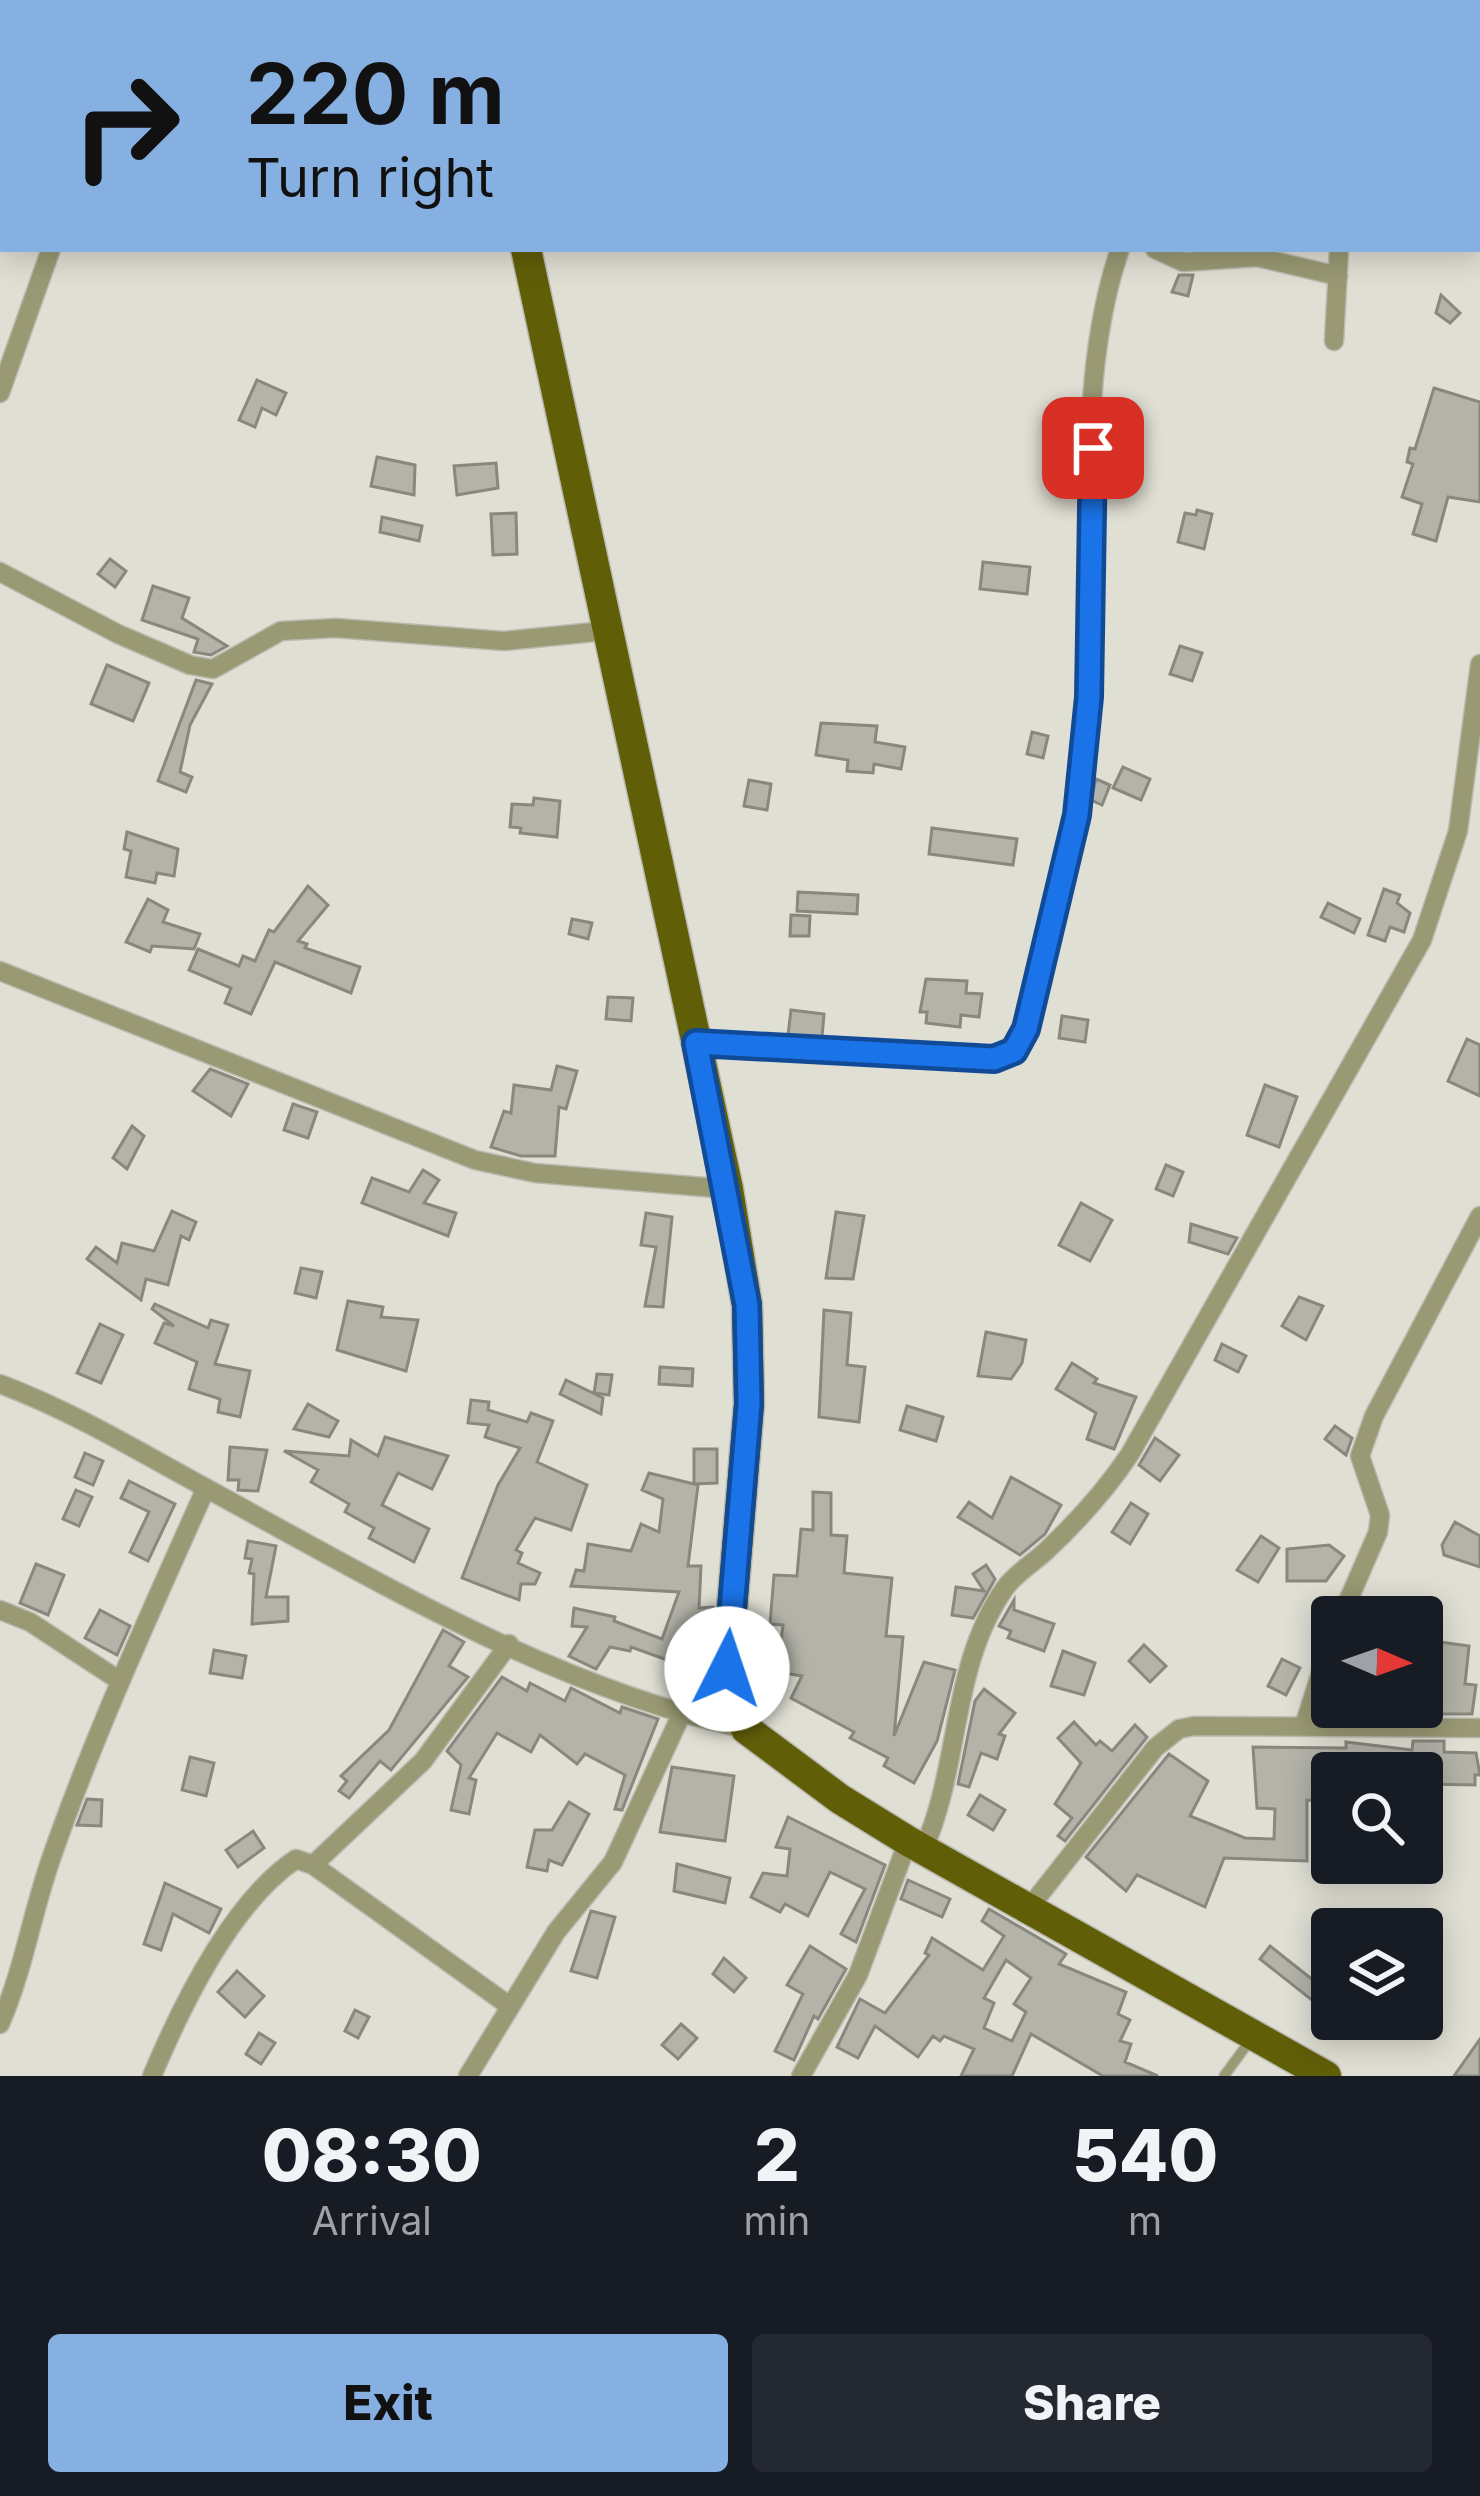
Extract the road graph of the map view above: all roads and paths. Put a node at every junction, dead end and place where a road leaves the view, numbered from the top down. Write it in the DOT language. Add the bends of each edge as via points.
graph roads {
  1 [pos="50,252"];
  2 [pos="527,252"];
  3 [pos="1119,252"];
  4 [pos="1161,252"];
  5 [pos="1339,252"];
  6 [pos="1338,276"];
  7 [pos="1334,340"];
  8 [pos="0,393"];
  9 [pos="0,572"];
  10 [pos="604,632"];
  11 [pos="1480,664"];
  12 [pos="0,971"];
  13 [pos="696,1043"];
  14 [pos="728,1189"];
  15 [pos="1480,1216"];
  16 [pos="0,1384"];
  17 [pos="206,1488"];
  18 [pos="1350,1596"];
  19 [pos="0,1610"];
  20 [pos="509,1644"];
  21 [pos="120,1681"];
  22 [pos="1311,1704"];
  23 [pos="681,1715"];
  24 [pos="1304,1726"];
  25 [pos="1480,1728"];
  26 [pos="746,1729"];
  27 [pos="916,1845"];
  28 [pos="313,1864"];
  29 [pos="1029,1908"];
  30 [pos="508,2005"];
  31 [pos="0,2024"];
  32 [pos="1252,2037"];
  33 [pos="152,2076"];
  34 [pos="468,2076"];
  35 [pos="801,2076"];
  36 [pos="1224,2076"];
  37 [pos="1326,2076"];
  1 -- 8 [label="street"];
  2 -- 10 [label="main road" via="590,531"];
  3 -- 13 [label="street" via="1096,371 1089,697 1077,815 1026,1029 1014,1051 994,1059"];
  4 -- 6 [label="street" via="1183,262 1244,256"];
  5 -- 6 [label="street"];
  6 -- 7 [label="street"];
  9 -- 10 [label="street" via="118,634 213,669 281,631 504,640"];
  10 -- 13 [label="main road"];
  11 -- 27 [label="street" via="1458,831 1422,940 1130,1454 1080,1518 1006,1586 967,1674 945,1803"];
  12 -- 14 [label="street" via="475,1160 535,1173"];
  13 -- 14 [label="main road"];
  14 -- 26 [label="main road" via="747,1305 749,1404 727,1669"];
  15 -- 18 [label="street" via="1360,1456 1380,1516"];
  16 -- 17 [label="street"];
  17 -- 20 [label="street"];
  17 -- 21 [label="street"];
  19 -- 21 [label="street"];
  20 -- 23 [label="street"];
  20 -- 28 [label="street" via="423,1761"];
  21 -- 31 [label="street" via="50,1859"];
  22 -- 24 [label="street"];
  23 -- 26 [label="street"];
  23 -- 30 [label="street" via="613,1862"];
  24 -- 25 [label="street"];
  24 -- 29 [label="street" via="1194,1726 1167,1736"];
  26 -- 27 [label="main road"];
  27 -- 29 [label="main road"];
  27 -- 35 [label="street" via="858,1976"];
  28 -- 30 [label="street"];
  28 -- 33 [label="street" via="296,1859 245,1911"];
  29 -- 32 [label="main road"];
  30 -- 34 [label="street"];
  32 -- 36 [label="lane"];
  32 -- 37 [label="main road"];
}
